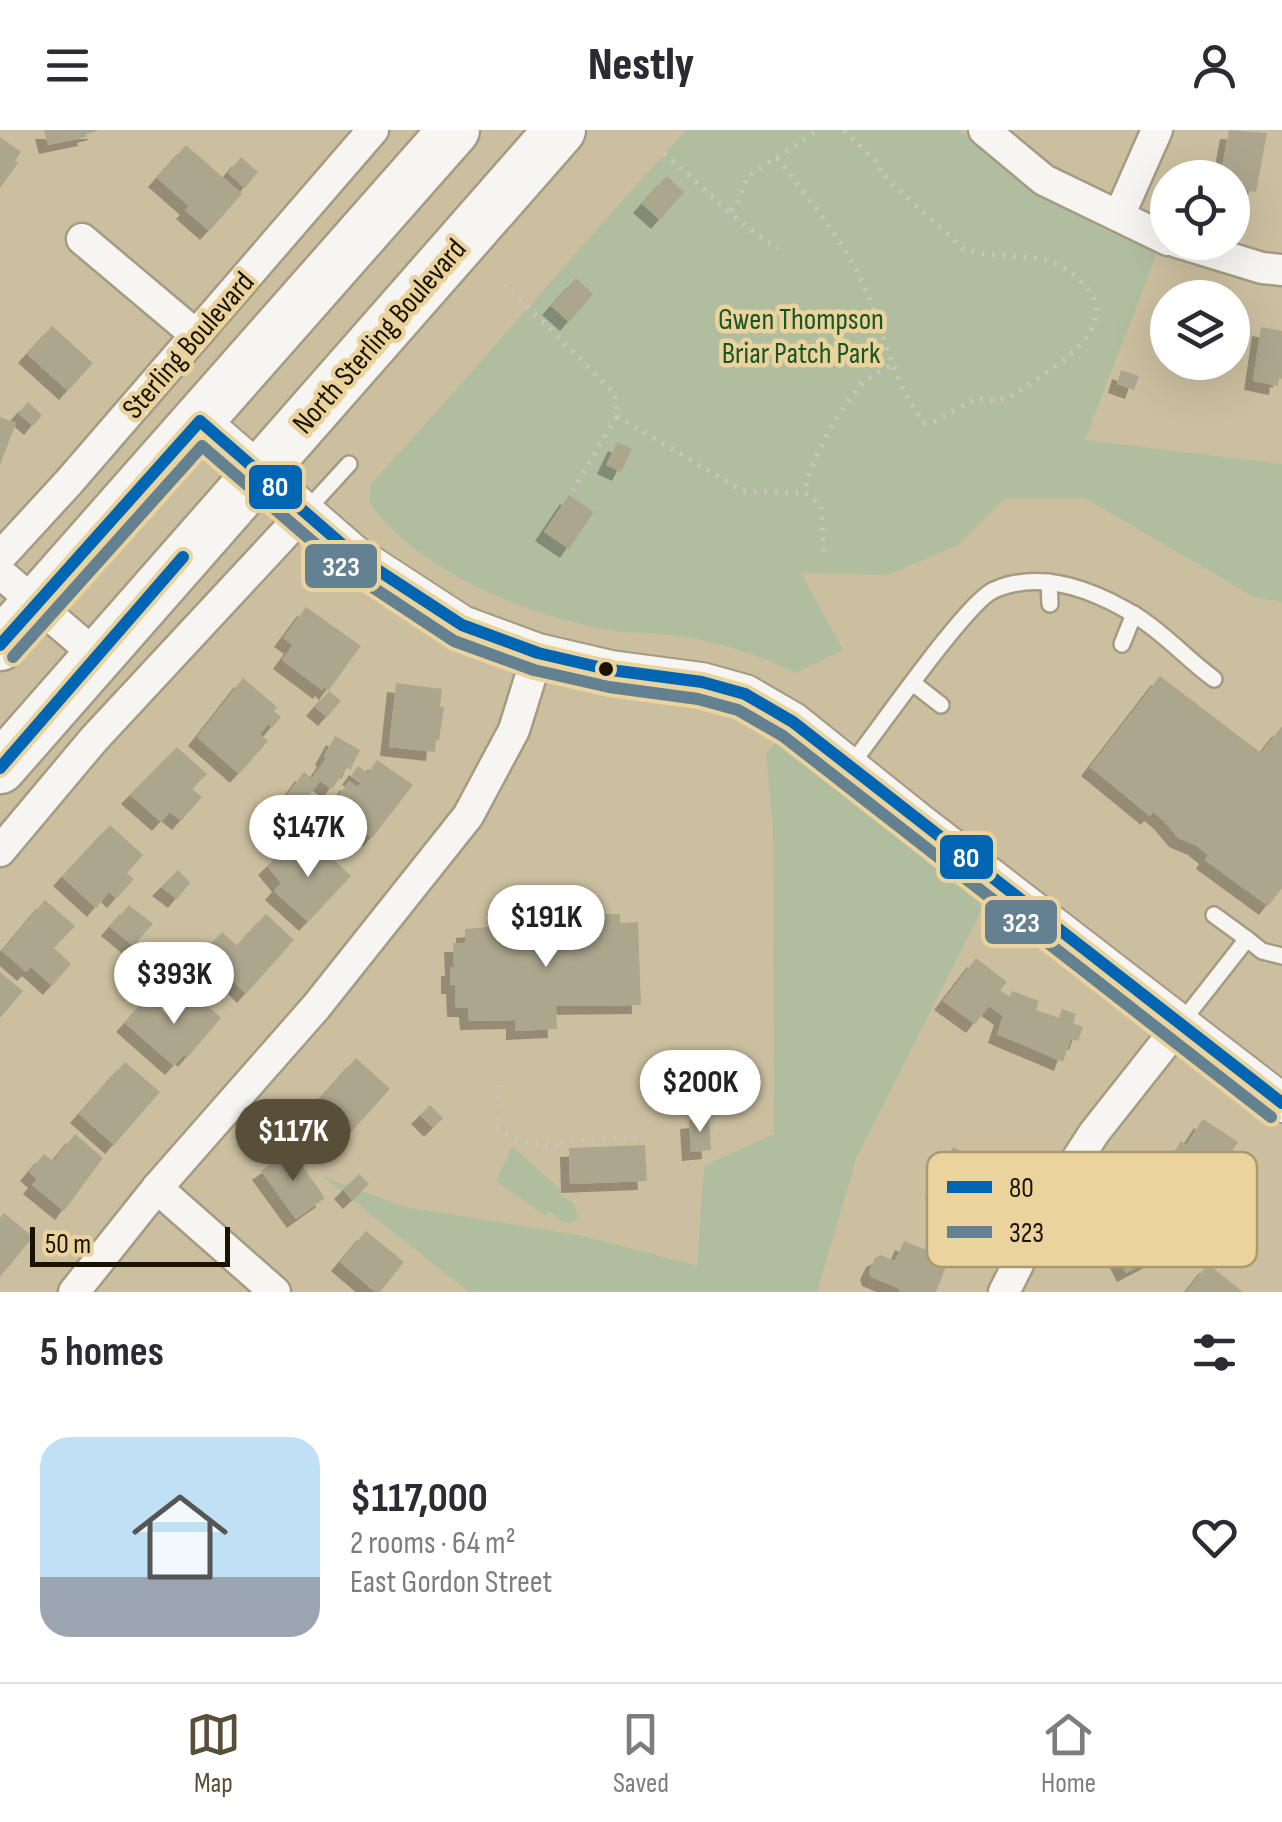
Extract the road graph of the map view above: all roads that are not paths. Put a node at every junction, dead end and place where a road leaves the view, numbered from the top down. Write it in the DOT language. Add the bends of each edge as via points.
graph roads {
  1 [pos="373,130"];
  2 [pos="454,130"];
  3 [pos="560,130"];
  4 [pos="984,130"];
  5 [pos="1157,130"];
  6 [pos="1118,216"];
  7 [pos="1150,231"];
  8 [pos="82,239"];
  9 [pos="1236,260"];
  10 [pos="1282,270"];
  11 [pos="196,334"];
  12 [pos="200,421"];
  13 [pos="349,464"];
  14 [pos="260,472"];
  15 [pos="305,512"];
  16 [pos="0,556"];
  17 [pos="1049,582"];
  18 [pos="18,589"];
  19 [pos="1050,604"];
  20 [pos="1134,614"];
  21 [pos="1122,644"];
  22 [pos="0,646"];
  23 [pos="538,654"];
  24 [pos="97,656"];
  25 [pos="1214,679"];
  26 [pos="914,684"];
  27 [pos="941,705"];
  28 [pos="850,766"];
  29 [pos="0,768"];
  30 [pos="0,851"];
  31 [pos="1214,915"];
  32 [pos="1247,939"];
  33 [pos="1282,956"];
  34 [pos="1181,1023"];
  35 [pos="1282,1103"];
  36 [pos="1081,1152"];
  37 [pos="157,1188"];
  38 [pos="1017,1267"];
  39 [pos="74,1292"];
  40 [pos="274,1292"];
  41 [pos="1004,1292"];
  1 -- 11 [label="street, Sterling Boulevard"];
  2 -- 12 [label="main road"];
  3 -- 14 [label="main road, North Sterling Boulevard"];
  4 -- 6 [label="street" via="1044,180"];
  5 -- 6 [label="street"];
  6 -- 7 [label="street"];
  8 -- 11 [label="street"];
  9 -- 10 [label="street"];
  11 -- 16 [label="street, Sterling Boulevard"];
  12 -- 14 [label="street"];
  12 -- 18 [label="main road"];
  13 -- 15 [label="lane"];
  14 -- 15 [label="street"];
  14 -- 24 [label="main road, North Sterling Boulevard"];
  15 -- 23 [label="street" via="353,554 462,625"];
  15 -- 30 [label="street" via="94,739"];
  17 -- 19 [label="lane"];
  17 -- 20 [label="lane" via="1074,586"];
  17 -- 26 [label="lane" via="991,590"];
  18 -- 22 [label="main road"];
  18 -- 24 [label="street"];
  20 -- 21 [label="lane"];
  20 -- 25 [label="lane"];
  23 -- 28 [label="street" via="746,694"];
  23 -- 37 [label="street" via="514,730 468,816 316,1007"];
  24 -- 29 [label="main road, North Sterling Boulevard"];
  26 -- 27 [label="lane"];
  26 -- 28 [label="lane"];
  28 -- 34 [label="street"];
  31 -- 32 [label="lane"];
  32 -- 33 [label="lane"];
  32 -- 34 [label="lane"];
  34 -- 35 [label="street"];
  34 -- 36 [label="street"];
  37 -- 39 [label="street"];
  37 -- 40 [label="street"];
  38 -- 41 [label="street"];
}
